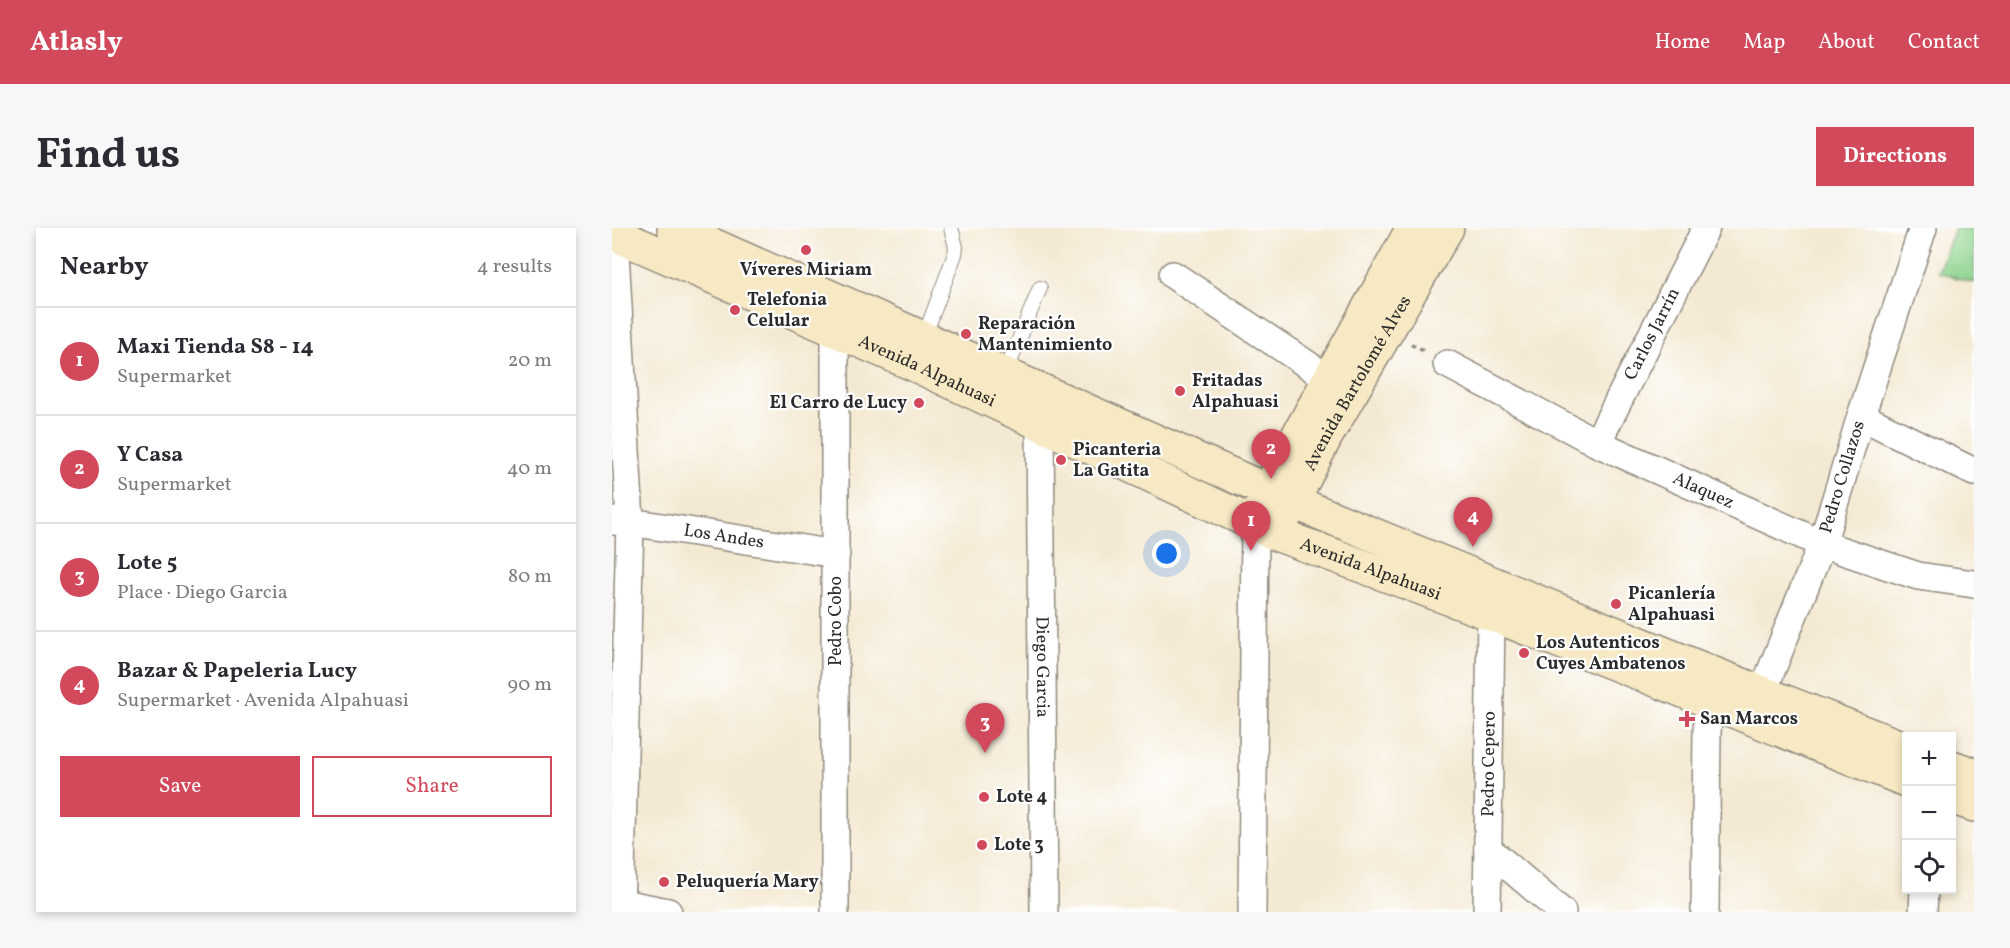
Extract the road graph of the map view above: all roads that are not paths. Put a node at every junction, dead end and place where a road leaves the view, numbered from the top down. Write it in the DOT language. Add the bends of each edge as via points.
graph roads {
  1 [pos="674,228"];
  2 [pos="951,228"];
  3 [pos="1413,228"];
  4 [pos="1447,228"];
  5 [pos="1707,228"];
  6 [pos="1923,228"];
  7 [pos="613,233"];
  8 [pos="1173,275"];
  9 [pos="1040,288"];
  10 [pos="836,330"];
  11 [pos="917,351"];
  12 [pos="1447,364"];
  13 [pos="1005,374"];
  14 [pos="1329,379"];
  15 [pos="1861,416"];
  16 [pos="1040,423"];
  17 [pos="1597,442"];
  18 [pos="1974,472"];
  19 [pos="1280,495"];
  20 [pos="621,522"];
  21 [pos="1266,530"];
  22 [pos="1822,544"];
  23 [pos="836,554"];
  24 [pos="1974,584"];
  25 [pos="1491,614"];
  26 [pos="1715,688"];
  27 [pos="1757,706"];
  28 [pos="1902,748"];
  29 [pos="1956,768"];
  30 [pos="1974,775"];
  31 [pos="1902,778"];
  32 [pos="1956,798"];
  33 [pos="1974,805"];
  34 [pos="1488,849"];
  35 [pos="1924,894"];
  36 [pos="617,905"];
  37 [pos="668,912"];
  38 [pos="835,912"];
  39 [pos="1044,912"];
  40 [pos="1251,912"];
  41 [pos="1487,912"];
  42 [pos="1562,912"];
  43 [pos="1705,912"];
  44 [pos="1923,912"];
  1 -- 11 [label="main road, Avenida Alpahuasi"];
  2 -- 11 [label="lane" via="955,254"];
  3 -- 14 [label="main road, Avenida Bartolomé Alves"];
  4 -- 19 [label="main road, Avenida Bartolomé Alves" via="1387,330"];
  5 -- 17 [label="street, Carlos Jarrín"];
  6 -- 15 [label="street, Pedro Collazos"];
  7 -- 10 [label="main road, Avenida Alpahuasi"];
  7 -- 20 [label="street"];
  8 -- 14 [label="street"];
  9 -- 13 [label="lane"];
  10 -- 11 [label="main road, Avenida Alpahuasi"];
  10 -- 23 [label="street, Pedro Cobo"];
  11 -- 13 [label="main road, Avenida Alpahuasi"];
  11 -- 16 [label="main road, Avenida Alpahuasi"];
  12 -- 17 [label="street, Alaquez"];
  13 -- 19 [label="main road, Avenida Alpahuasi"];
  14 -- 19 [label="main road, Avenida Bartolomé Alves"];
  15 -- 18 [label="street"];
  15 -- 22 [label="street, Pedro Collazos"];
  16 -- 21 [label="main road, Avenida Alpahuasi"];
  16 -- 39 [label="street, Diego Garcia"];
  17 -- 22 [label="street, Alaquez"];
  19 -- 21 [label="main road, Avenida Bartolomé Alves"];
  19 -- 26 [label="main road, Avenida Alpahuasi"];
  20 -- 23 [label="street, Los Andes"];
  20 -- 36 [label="street"];
  21 -- 25 [label="main road, Avenida Alpahuasi"];
  21 -- 40 [label="street, Avenida Bartolomé Alves" via="1254,573"];
  22 -- 24 [label="street, Alaquez" via="1918,576"];
  22 -- 27 [label="street, Pedro Collazos"];
  23 -- 38 [label="street, Pedro Cobo"];
  25 -- 26 [label="main road, Avenida Alpahuasi"];
  25 -- 34 [label="street, Pedro Cepero"];
  26 -- 27 [label="main road, Avenida Alpahuasi"];
  26 -- 43 [label="street" via="1707,731"];
  27 -- 28 [label="main road, Avenida Alpahuasi"];
  27 -- 31 [label="main road, Avenida Alpahuasi"];
  29 -- 30 [label="main road"];
  32 -- 33 [label="main road"];
  34 -- 41 [label="street, Pedro Cepero"];
  34 -- 42 [label="street"];
  35 -- 44 [label="street"];
  36 -- 37 [label="street"];
}
